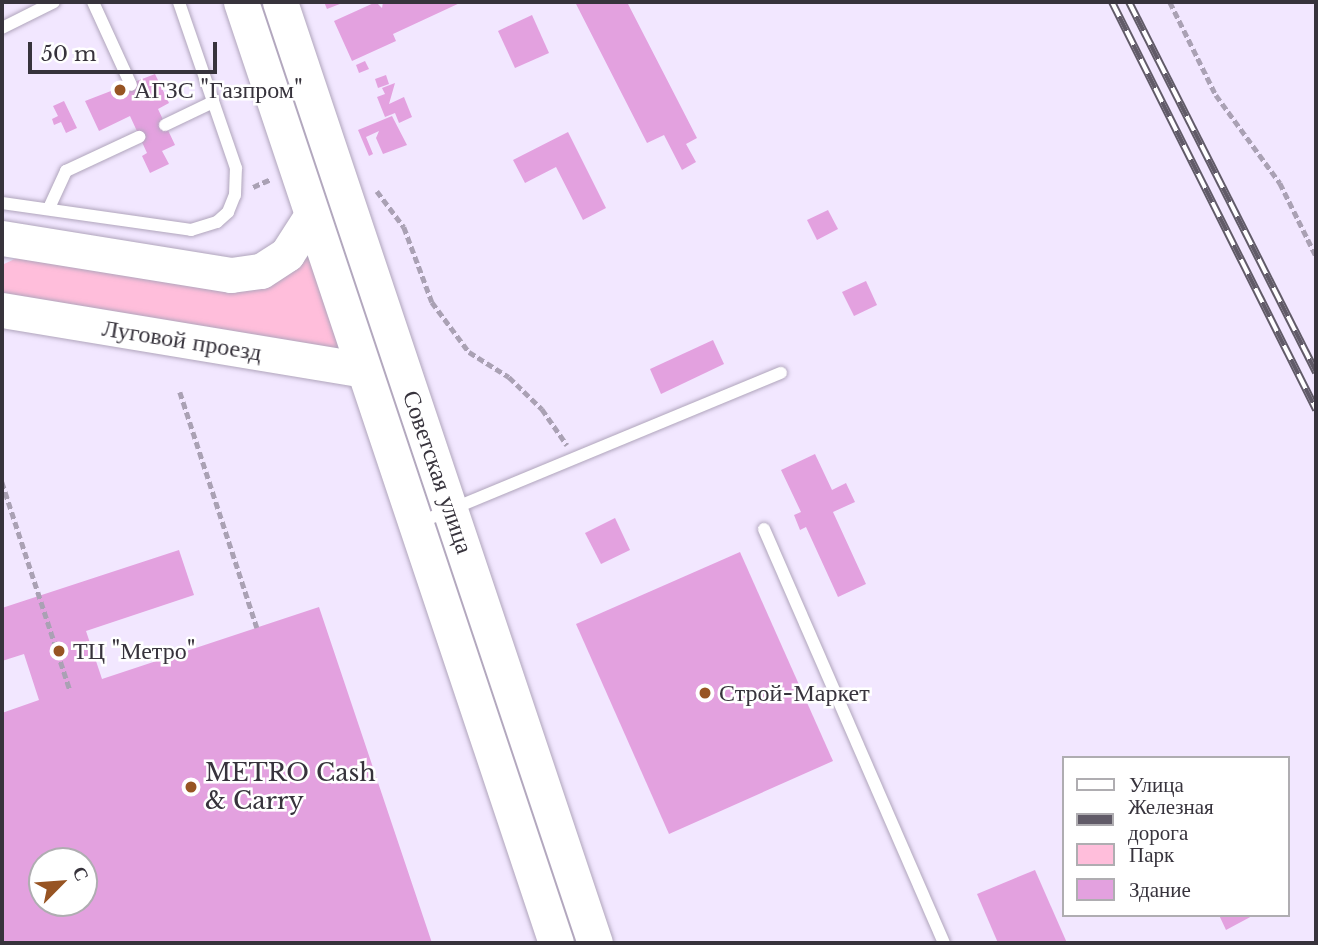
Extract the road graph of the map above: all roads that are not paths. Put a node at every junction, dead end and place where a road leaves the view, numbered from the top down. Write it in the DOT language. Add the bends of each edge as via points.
graph roads {
  1 [pos="54,2"];
  2 [pos="93,2"];
  3 [pos="179,2"];
  4 [pos="241,2"];
  5 [pos="280,2"];
  6 [pos="33,6"];
  7 [pos="2,28"];
  8 [pos="131,85"];
  9 [pos="214,102"];
  10 [pos="165,125"];
  11 [pos="139,137"];
  12 [pos="2,203"];
  13 [pos="49,208"];
  14 [pos="312,215"];
  15 [pos="2,238"];
  16 [pos="2,310"];
  17 [pos="363,370"];
  18 [pos="781,373"];
  19 [pos="450,511"];
  20 [pos="416,524"];
  21 [pos="764,529"];
  22 [pos="556,943"];
  23 [pos="595,943"];
  24 [pos="944,943"];
  1 -- 6 [label="lane"];
  2 -- 8 [label="lane"];
  3 -- 9 [label="lane"];
  4 -- 14 [label="main road, Советская улица"];
  5 -- 19 [label="main road, Советская улица"];
  6 -- 7 [label="lane"];
  9 -- 10 [label="lane"];
  9 -- 13 [label="lane" via="236,168 235,195 217,222 191,230"];
  11 -- 13 [label="lane" via="66,171"];
  12 -- 13 [label="lane"];
  14 -- 15 [label="main road" via="287,254 261,271 232,275"];
  14 -- 17 [label="main road, Советская улица"];
  16 -- 17 [label="main road, Луговой проезд"];
  17 -- 20 [label="main road, Советская улица"];
  18 -- 19 [label="lane"];
  19 -- 20 [label="lane"];
  19 -- 23 [label="main road, Советская улица"];
  20 -- 22 [label="main road, Советская улица"];
  21 -- 24 [label="lane"];
}
